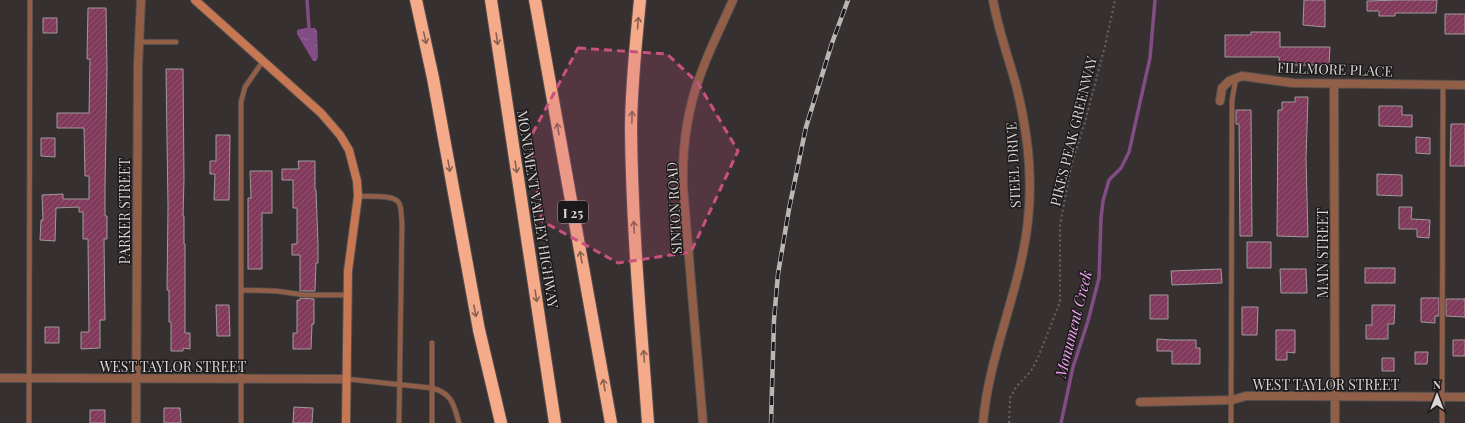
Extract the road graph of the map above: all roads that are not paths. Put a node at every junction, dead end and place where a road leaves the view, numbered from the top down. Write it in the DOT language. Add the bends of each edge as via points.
graph roads {
  1 [pos="30,0"];
  2 [pos="141,0"];
  3 [pos="195,0"];
  4 [pos="416,0"];
  5 [pos="491,0"];
  6 [pos="535,0"];
  7 [pos="640,0"];
  8 [pos="734,0"];
  9 [pos="993,0"];
  10 [pos="139,42"];
  11 [pos="176,42"];
  12 [pos="263,61"];
  13 [pos="1236,78"];
  14 [pos="1334,84"];
  15 [pos="1443,84"];
  16 [pos="1465,85"];
  17 [pos="1220,101"];
  18 [pos="358,196"];
  19 [pos="241,290"];
  20 [pos="347,295"];
  21 [pos="432,343"];
  22 [pos="0,378"];
  23 [pos="28,378"];
  24 [pos="136,379"];
  25 [pos="347,379"];
  26 [pos="241,380"];
  27 [pos="400,384"];
  28 [pos="432,388"];
  29 [pos="1335,396"];
  30 [pos="1442,397"];
  31 [pos="1465,397"];
  32 [pos="1232,400"];
  33 [pos="1140,402"];
  34 [pos="29,423"];
  35 [pos="136,423"];
  36 [pos="241,423"];
  37 [pos="346,423"];
  38 [pos="400,423"];
  39 [pos="432,423"];
  40 [pos="459,423"];
  41 [pos="501,423"];
  42 [pos="555,423"];
  43 [pos="611,423"];
  44 [pos="648,423"];
  45 [pos="703,423"];
  46 [pos="983,423"];
  47 [pos="1232,423"];
  48 [pos="1335,423"];
  49 [pos="1442,423"];
  1 -- 23 [label="lane"];
  2 -- 10 [label="street, PARKER STREET"];
  3 -- 12 [label="main road"];
  4 -- 41 [label="highway, one-way" via="433,78 479,330"];
  5 -- 42 [label="highway, MONUMENT VALLEY HIGHWAY, one-way"];
  43 -- 6 [label="highway, I 25, one-way"];
  44 -- 7 [label="highway, one-way" via="631,136"];
  8 -- 45 [label="street, SINTON ROAD" via="696,86 689,112 683,157 684,200"];
  9 -- 46 [label="street, STEEL DRIVE" via="1024,119 1029,198 1025,242 991,371"];
  10 -- 11 [label="lane"];
  10 -- 24 [label="street, PARKER STREET"];
  12 -- 18 [label="main road" via="321,113 343,138 354,167"];
  12 -- 19 [label="lane" via="245,87 241,102"];
  13 -- 14 [label="street, FILLMORE PLACE" via="1242,76 1293,83"];
  13 -- 17 [label="street" via="1222,88"];
  13 -- 32 [label="lane" via="1232,100"];
  14 -- 15 [label="street, FILLMORE PLACE"];
  14 -- 29 [label="street, MAIN STREET"];
  15 -- 16 [label="street, FILLMORE PLACE"];
  15 -- 30 [label="lane"];
  18 -- 20 [label="main road" via="349,257"];
  18 -- 27 [label="lane" via="392,198 401,208"];
  19 -- 20 [label="lane"];
  19 -- 26 [label="lane"];
  20 -- 25 [label="main road"];
  21 -- 28 [label="lane"];
  22 -- 23 [label="street, WEST TAYLOR STREET"];
  23 -- 24 [label="street, WEST TAYLOR STREET"];
  23 -- 34 [label="lane"];
  24 -- 26 [label="street, WEST TAYLOR STREET"];
  24 -- 35 [label="street, PARKER STREET"];
  25 -- 26 [label="street, WEST TAYLOR STREET"];
  25 -- 27 [label="lane"];
  25 -- 37 [label="main road"];
  26 -- 36 [label="lane"];
  27 -- 28 [label="lane"];
  27 -- 38 [label="lane"];
  28 -- 39 [label="lane"];
  28 -- 40 [label="lane" via="440,390 450,398"];
  29 -- 30 [label="street, WEST TAYLOR STREET"];
  29 -- 32 [label="street, WEST TAYLOR STREET" via="1246,396"];
  29 -- 48 [label="street, MAIN STREET"];
  30 -- 31 [label="street, WEST TAYLOR STREET"];
  30 -- 49 [label="lane"];
  32 -- 33 [label="street, WEST TAYLOR STREET"];
  32 -- 47 [label="lane"];
}
